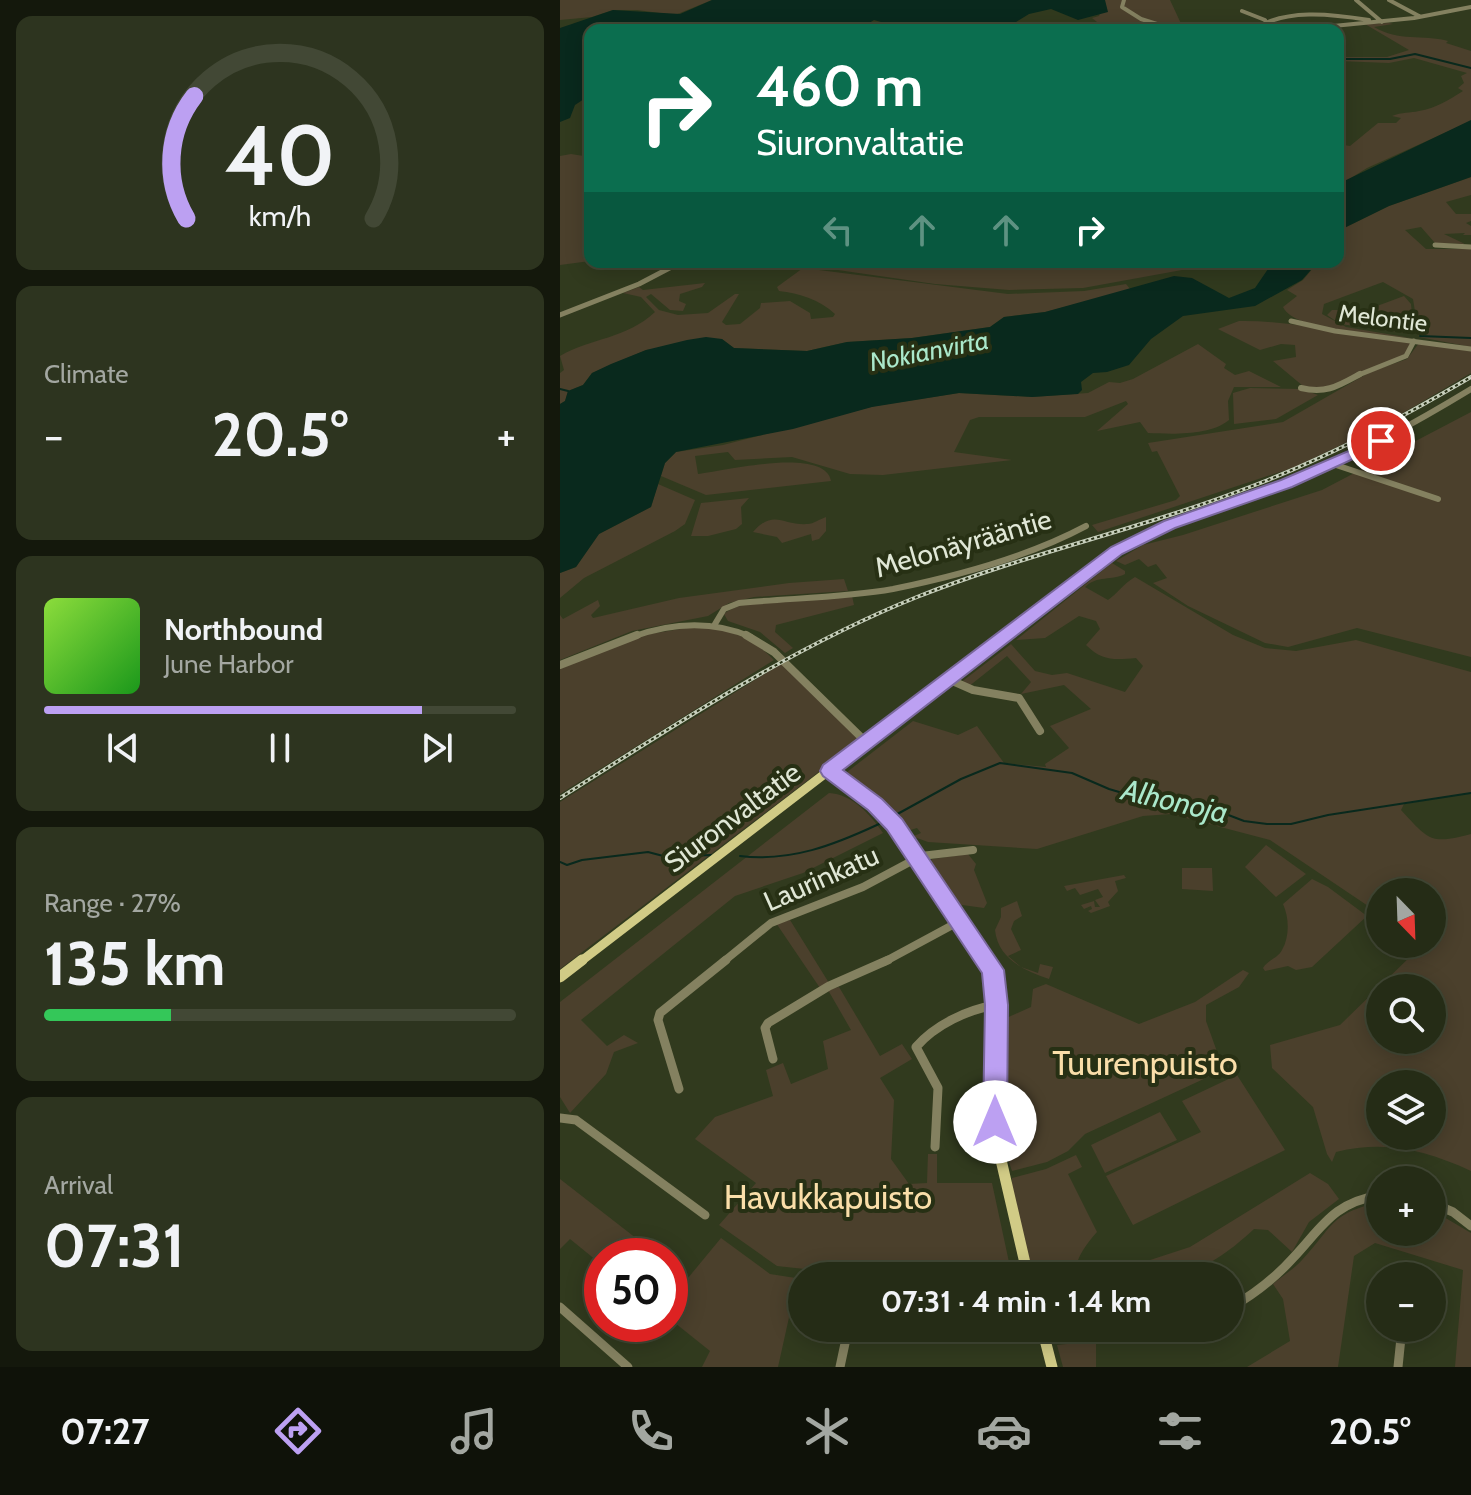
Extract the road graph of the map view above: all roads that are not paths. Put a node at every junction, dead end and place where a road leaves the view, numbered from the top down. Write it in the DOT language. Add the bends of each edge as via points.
graph roads {
  1 [pos="1124,0"];
  2 [pos="1356,0"];
  3 [pos="1389,0"];
  4 [pos="1471,7"];
  5 [pos="1315,9"];
  6 [pos="1286,10"];
  7 [pos="1242,11"];
  8 [pos="1288,17"];
  9 [pos="1328,17"];
  10 [pos="1420,17"];
  11 [pos="1265,20"];
  12 [pos="1381,21"];
  13 [pos="1152,24"];
  14 [pos="1260,24"];
  15 [pos="1344,25"];
  16 [pos="1435,245"];
  17 [pos="1471,247"];
  18 [pos="669,268"];
  19 [pos="560,315"];
  20 [pos="1291,321"];
  21 [pos="1414,341"];
  22 [pos="1471,349"];
  23 [pos="1301,388"];
  24 [pos="1471,389"];
  25 [pos="1333,464"];
  26 [pos="1438,499"];
  27 [pos="1086,526"];
  28 [pos="715,624"];
  29 [pos="560,665"];
  30 [pos="948,679"];
  31 [pos="1040,731"];
  32 [pos="866,742"];
  33 [pos="829,771"];
  34 [pos="973,850"];
  35 [pos="916,858"];
  36 [pos="960,921"];
  37 [pos="560,977"];
  38 [pos="997,1005"];
  39 [pos="773,1059"];
  40 [pos="679,1089"];
  41 [pos="560,1118"];
  42 [pos="935,1147"];
  43 [pos="1366,1198"];
  44 [pos="1446,1209"];
  45 [pos="705,1215"];
  46 [pos="1471,1226"];
  47 [pos="1025,1262"];
  48 [pos="1244,1299"];
  49 [pos="560,1307"];
  50 [pos="845,1342"];
  51 [pos="1045,1342"];
  52 [pos="1401,1342"];
  53 [pos="628,1367"];
  54 [pos="840,1367"];
  55 [pos="1052,1367"];
  56 [pos="1398,1367"];
  1 -- 13 [label="street" via="1127,12"];
  2 -- 12 [label="street"];
  3 -- 10 [label="street"];
  4 -- 10 [label="street"];
  5 -- 9 [label="street"];
  6 -- 8 [label="street"];
  7 -- 11 [label="street"];
  8 -- 9 [label="street"];
  8 -- 11 [label="street"];
  9 -- 12 [label="street"];
  10 -- 12 [label="street"];
  11 -- 14 [label="street"];
  12 -- 15 [label="street"];
  16 -- 17 [label="street"];
  18 -- 19 [label="street"];
  20 -- 21 [label="street, Melontie"];
  21 -- 22 [label="street, Melontie"];
  21 -- 23 [label="street" via="1406,356 1332,390"];
  24 -- 25 [label="street, Siuronvaltatie"];
  25 -- 26 [label="street"];
  25 -- 30 [label="street, Siuronvaltatie" via="1127,545"];
  27 -- 28 [label="street, Melonäyrääntie" via="994,562 891,589 739,603 724,609"];
  28 -- 29 [label="street" via="638,633"];
  28 -- 32 [label="street" via="745,632 774,652"];
  30 -- 31 [label="street" via="973,690 1019,698"];
  30 -- 32 [label="main road, Siuronvaltatie"];
  32 -- 33 [label="main road, Siuronvaltatie"];
  33 -- 35 [label="main road" via="875,804"];
  33 -- 37 [label="main road, Siuronvaltatie"];
  34 -- 35 [label="street"];
  35 -- 36 [label="main road"];
  35 -- 40 [label="street, Laurinkatu" via="863,887 758,930 662,1011 658,1020"];
  36 -- 38 [label="main road" via="993,970"];
  36 -- 39 [label="street" via="829,986 768,1023"];
  38 -- 42 [label="street" via="981,1006 916,1047 938,1088"];
  38 -- 47 [label="main road" via="998,1147"];
  41 -- 45 [label="street" via="576,1120"];
  43 -- 48 [label="street" via="1333,1212 1269,1282"];
  44 -- 46 [label="street"];
  49 -- 53 [label="street"];
  50 -- 54 [label="street"];
  51 -- 55 [label="main road"];
  52 -- 56 [label="street"];
}
